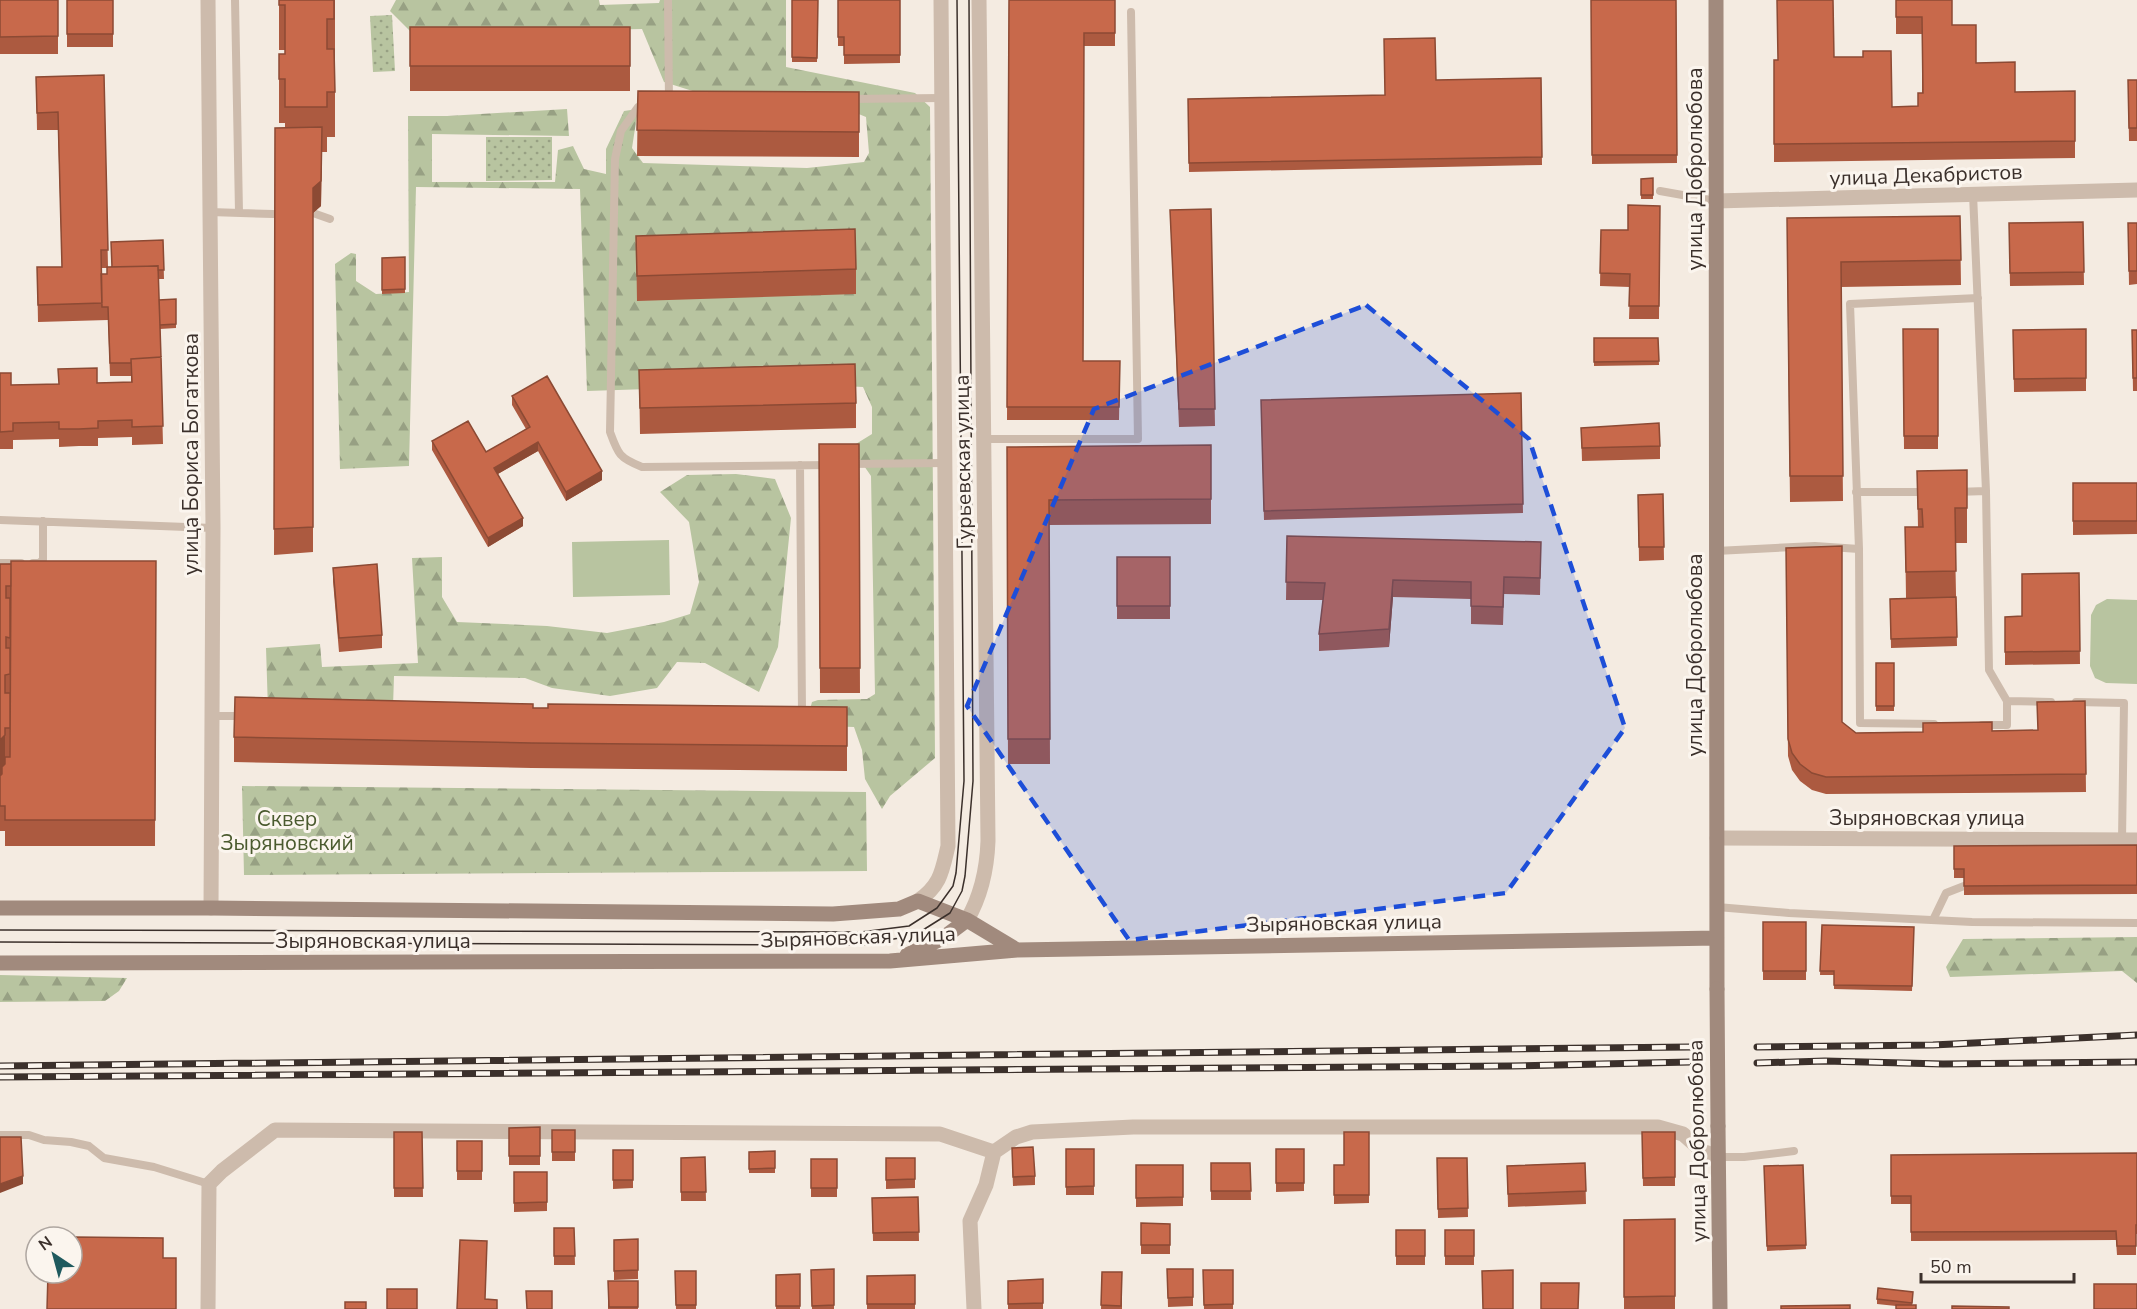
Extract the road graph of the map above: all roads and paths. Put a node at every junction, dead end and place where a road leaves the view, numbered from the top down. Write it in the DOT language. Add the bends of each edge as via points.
graph roads {
  1 [pos="208,0"];
  2 [pos="235,0"];
  3 [pos="668,0"];
  4 [pos="941,0"];
  5 [pos="979,0"];
  6 [pos="1716,0"];
  7 [pos="1131,12"];
  8 [pos="941,98"];
  9 [pos="844,99"];
  10 [pos="669,102"];
  11 [pos="681,102"];
  12 [pos="2137,190"];
  13 [pos="1660,191"];
  14 [pos="1973,194"];
  15 [pos="1716,201"];
  16 [pos="210,212"];
  17 [pos="239,212"];
  18 [pos="273,213"];
  19 [pos="313,213"];
  20 [pos="330,219"];
  21 [pos="1978,298"];
  22 [pos="984,439"];
  23 [pos="946,463"];
  24 [pos="800,465"];
  25 [pos="1986,491"];
  26 [pos="1856,492"];
  27 [pos="1939,492"];
  28 [pos="1951,492"];
  29 [pos="0,520"];
  30 [pos="43,521"];
  31 [pos="213,528"];
  32 [pos="1859,549"];
  33 [pos="1716,551"];
  34 [pos="0,563"];
  35 [pos="2007,701"];
  36 [pos="790,712"];
  37 [pos="802,712"];
  38 [pos="813,712"];
  39 [pos="213,716"];
  40 [pos="252,716"];
  41 [pos="1939,724"];
  42 [pos="1973,725"];
  43 [pos="1717,838"];
  44 [pos="2129,840"];
  45 [pos="1964,886"];
  46 [pos="918,901"];
  47 [pos="1717,907"];
  48 [pos="211,908"];
  49 [pos="0,909"];
  50 [pos="967,920"];
  51 [pos="1933,920"];
  52 [pos="2137,923"];
  53 [pos="1717,938"];
  54 [pos="1017,950"];
  55 [pos="890,961"];
  56 [pos="0,963"];
  57 [pos="0,1135"];
  58 [pos="1794,1151"];
  59 [pos="994,1152"];
  60 [pos="1719,1157"];
  61 [pos="209,1184"];
  62 [pos="208,1309"];
  63 [pos="974,1309"];
  64 [pos="1720,1309"];
  1 -- 16 [label="street, улица Бориса Богаткова"];
  2 -- 17 [label="lane"];
  3 -- 10 [label="lane"];
  4 -- 8 [label="street, Гурьевская улица"];
  5 -- 22 [label="street, Гурьевская улица"];
  6 -- 15 [label="main road, улица Добролюбова"];
  7 -- 22 [label="lane" via="1138,440"];
  8 -- 9 [label="lane"];
  8 -- 23 [label="street, Гурьевская улица"];
  10 -- 11 [label="lane"];
  10 -- 24 [label="lane" via="638,107 621,130 615,159 610,432 617,452 642,467"];
  12 -- 14 [label="street, улица Декабристов"];
  13 -- 15 [label="lane"];
  14 -- 15 [label="street, улица Декабристов"];
  14 -- 21 [label="lane"];
  15 -- 33 [label="main road, улица Добролюбова"];
  16 -- 17 [label="lane"];
  16 -- 31 [label="street, улица Бориса Богаткова"];
  17 -- 18 [label="lane"];
  19 -- 20 [label="lane"];
  21 -- 25 [label="lane"];
  21 -- 26 [label="lane" via="1850,304"];
  22 -- 50 [label="street, Гурьевская улица" via="988,841 980,893"];
  23 -- 24 [label="lane"];
  23 -- 46 [label="street, Гурьевская улица" via="948,846 939,880"];
  24 -- 37 [label="lane"];
  25 -- 28 [label="lane"];
  25 -- 35 [label="lane" via="1989,670"];
  26 -- 27 [label="lane"];
  26 -- 32 [label="lane"];
  29 -- 30 [label="lane"];
  30 -- 31 [label="lane"];
  30 -- 34 [label="lane" via="43,560 30,566"];
  31 -- 39 [label="street, улица Бориса Богаткова"];
  32 -- 33 [label="lane" via="1815,546"];
  32 -- 41 [label="lane" via="1860,723"];
  33 -- 43 [label="main road, улица Добролюбова"];
  35 -- 42 [label="lane" via="2007,725"];
  35 -- 44 [label="lane" via="2124,703"];
  36 -- 37 [label="lane"];
  37 -- 38 [label="lane"];
  39 -- 40 [label="lane"];
  39 -- 48 [label="street, улица Бориса Богаткова"];
  43 -- 44 [label="street, Зыряновская улица"];
  43 -- 47 [label="main road, улица Добролюбова"];
  45 -- 51 [label="lane" via="1946,893"];
  46 -- 48 [label="main road, Зыряновская улица" via="899,909 833,914"];
  46 -- 50 [label="main road"];
  47 -- 51 [label="lane"];
  47 -- 53 [label="main road, улица Добролюбова"];
  48 -- 49 [label="main road, Зыряновская улица"];
  50 -- 54 [label="main road"];
  50 -- 55 [label="main road" via="943,939"];
  51 -- 52 [label="lane"];
  53 -- 54 [label="main road, Зыряновская улица"];
  53 -- 60 [label="main road, улица Добролюбова, bridge"];
  54 -- 55 [label="main road, Зыряновская улица"];
  55 -- 56 [label="main road, Зыряновская улица"];
  57 -- 61 [label="lane" via="29,1135 89,1146 104,1158 154,1167"];
  58 -- 60 [label="lane"];
  59 -- 60 [label="street" via="1016,1137 1032,1132 1133,1127 1658,1127 1683,1134 1702,1150"];
  59 -- 61 [label="street" via="940,1134 275,1130"];
  59 -- 63 [label="street" via="986,1185 970,1221"];
  60 -- 64 [label="main road, улица Добролюбова"];
  61 -- 62 [label="street"];
}
